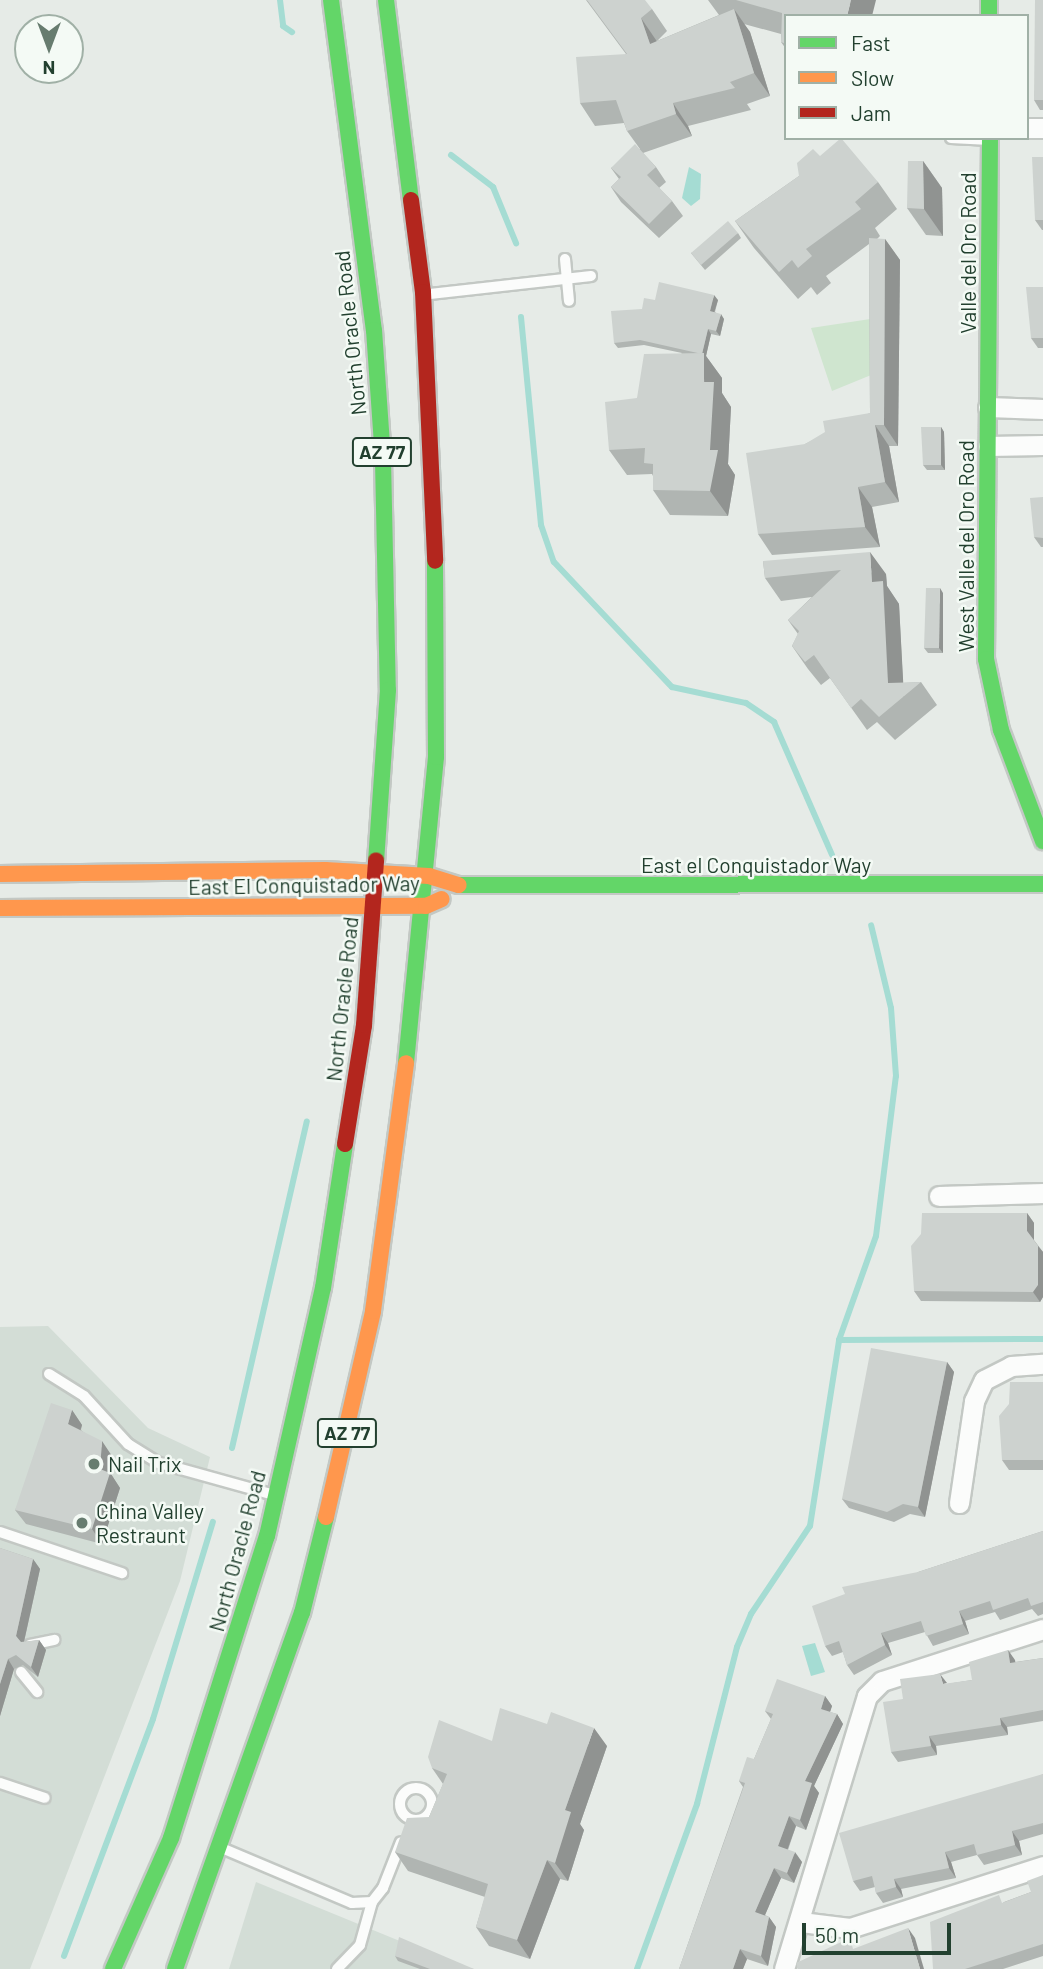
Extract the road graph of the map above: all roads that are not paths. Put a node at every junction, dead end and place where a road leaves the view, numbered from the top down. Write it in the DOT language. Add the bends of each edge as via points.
graph roads {
  1 [pos="331,0"];
  2 [pos="386,0"];
  3 [pos="990,140"];
  4 [pos="565,259"];
  5 [pos="591,276"];
  6 [pos="567,278"];
  7 [pos="423,295"];
  8 [pos="569,301"];
  9 [pos="988,368"];
  10 [pos="988,407"];
  11 [pos="1043,409"];
  12 [pos="1043,445"];
  13 [pos="988,446"];
  14 [pos="1043,841"];
  15 [pos="375,873"];
  16 [pos="0,874"];
  17 [pos="95,874"];
  18 [pos="429,876"];
  19 [pos="1043,884"];
  20 [pos="469,888"];
  21 [pos="373,906"];
  22 [pos="426,906"];
  23 [pos="0,908"];
  24 [pos="97,908"];
  25 [pos="1043,1193"];
  26 [pos="939,1196"];
  27 [pos="1043,1364"];
  28 [pos="49,1374"];
  29 [pos="276,1495"];
  30 [pos="959,1503"];
  31 [pos="0,1532"];
  32 [pos="122,1573"];
  33 [pos="1043,1629"];
  34 [pos="54,1640"];
  35 [pos="30,1644"];
  36 [pos="21,1672"];
  37 [pos="37,1692"];
  38 [pos="0,1783"];
  39 [pos="46,1798"];
  40 [pos="410,1818"];
  41 [pos="220,1847"];
  42 [pos="1043,1866"];
  43 [pos="372,1902"];
  44 [pos="801,1922"];
  45 [pos="118,1964"];
  46 [pos="175,1969"];
  47 [pos="337,1969"];
  48 [pos="783,1969"];
  1 -- 15 [label="main road, North Oracle Road / AZ 77" via="374,330 383,460 388,690"];
  2 -- 7 [label="main road, AZ 77"];
  3 -- 9 [label="main road, Valle del Oro Road"];
  4 -- 6 [label="lane"];
  5 -- 6 [label="lane"];
  6 -- 7 [label="lane"];
  6 -- 8 [label="lane"];
  7 -- 18 [label="main road, AZ 77" via="436,619"];
  9 -- 10 [label="main road, West Valle del Oro Road"];
  10 -- 11 [label="street"];
  10 -- 13 [label="main road, West Valle del Oro Road"];
  12 -- 13 [label="street"];
  13 -- 14 [label="main road, West Valle del Oro Road" via="986,659 1001,730"];
  15 -- 17 [label="main road, East El Conquistador Way"];
  15 -- 18 [label="main road, East El Conquistador Way"];
  15 -- 21 [label="main road, North Oracle Road / AZ 77"];
  16 -- 17 [label="main road, East El Conquistador Way"];
  17 -- 24 [label="main road"];
  18 -- 20 [label="main road, East El Conquistador Way"];
  18 -- 22 [label="main road, AZ 77"];
  19 -- 20 [label="main road, East el Conquistador Way"];
  20 -- 22 [label="main road, East El Conquistador Way"];
  21 -- 22 [label="main road, East El Conquistador Way"];
  21 -- 24 [label="main road, East El Conquistador Way"];
  21 -- 29 [label="main road, North Oracle Road / AZ 77" via="365,1025 323,1288"];
  22 -- 41 [label="main road, AZ 77" via="388,1219 344,1445 302,1613"];
  23 -- 24 [label="main road, East El Conquistador Way"];
  25 -- 26 [label="street"];
  27 -- 30 [label="street" via="1011,1366 984,1380 974,1401"];
  28 -- 29 [label="lane" via="159,1463"];
  29 -- 45 [label="main road, North Oracle Road / AZ 77" via="171,1838"];
  31 -- 32 [label="lane"];
  33 -- 44 [label="street" via="881,1681 867,1696"];
  34 -- 35 [label="lane"];
  36 -- 37 [label="lane"];
  38 -- 39 [label="lane"];
  40 -- 43 [label="lane"];
  41 -- 43 [label="lane" via="352,1903"];
  41 -- 46 [label="main road, AZ 77"];
  42 -- 44 [label="street" via="850,1928"];
  43 -- 47 [label="lane" via="360,1945"];
  44 -- 48 [label="street"];
}
